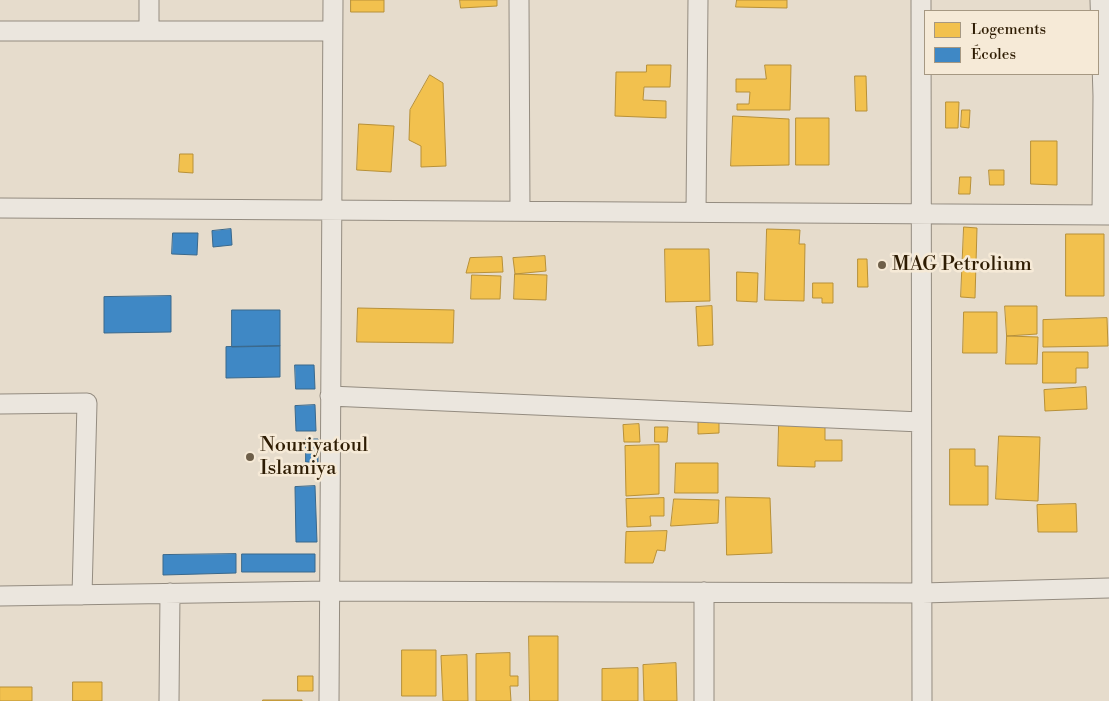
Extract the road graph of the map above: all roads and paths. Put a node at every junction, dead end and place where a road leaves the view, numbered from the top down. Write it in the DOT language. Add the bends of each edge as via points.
graph roads {
  1 [pos="148,0"];
  2 [pos="332,0"];
  3 [pos="519,0"];
  4 [pos="698,0"];
  5 [pos="921,0"];
  6 [pos="1100,0"];
  7 [pos="0,31"];
  8 [pos="149,31"];
  9 [pos="332,31"];
  10 [pos="0,208"];
  11 [pos="332,210"];
  12 [pos="520,211"];
  13 [pos="696,212"];
  14 [pos="921,214"];
  15 [pos="1105,215"];
  16 [pos="330,396"];
  17 [pos="0,404"];
  18 [pos="922,422"];
  19 [pos="1109,588"];
  20 [pos="329,591"];
  21 [pos="704,592"];
  22 [pos="922,592"];
  23 [pos="170,593"];
  24 [pos="82,595"];
  25 [pos="0,596"];
  26 [pos="169,701"];
  27 [pos="329,701"];
  28 [pos="704,701"];
  29 [pos="922,701"];
  1 -- 8 [label="street"];
  2 -- 9 [label="street"];
  3 -- 12 [label="street"];
  4 -- 13 [label="street"];
  5 -- 14 [label="street"];
  6 -- 15 [label="street"];
  7 -- 8 [label="street"];
  8 -- 9 [label="street"];
  9 -- 11 [label="street"];
  10 -- 11 [label="street"];
  11 -- 12 [label="street"];
  11 -- 16 [label="street"];
  12 -- 13 [label="street"];
  13 -- 14 [label="street"];
  14 -- 15 [label="street"];
  14 -- 18 [label="street"];
  16 -- 18 [label="street"];
  16 -- 20 [label="street"];
  17 -- 24 [label="street" via="87,403"];
  18 -- 22 [label="street"];
  19 -- 22 [label="street"];
  20 -- 21 [label="street"];
  20 -- 23 [label="street"];
  20 -- 27 [label="street"];
  21 -- 22 [label="street"];
  21 -- 28 [label="street"];
  22 -- 29 [label="street"];
  23 -- 24 [label="street"];
  23 -- 26 [label="street"];
  24 -- 25 [label="street"];
}
